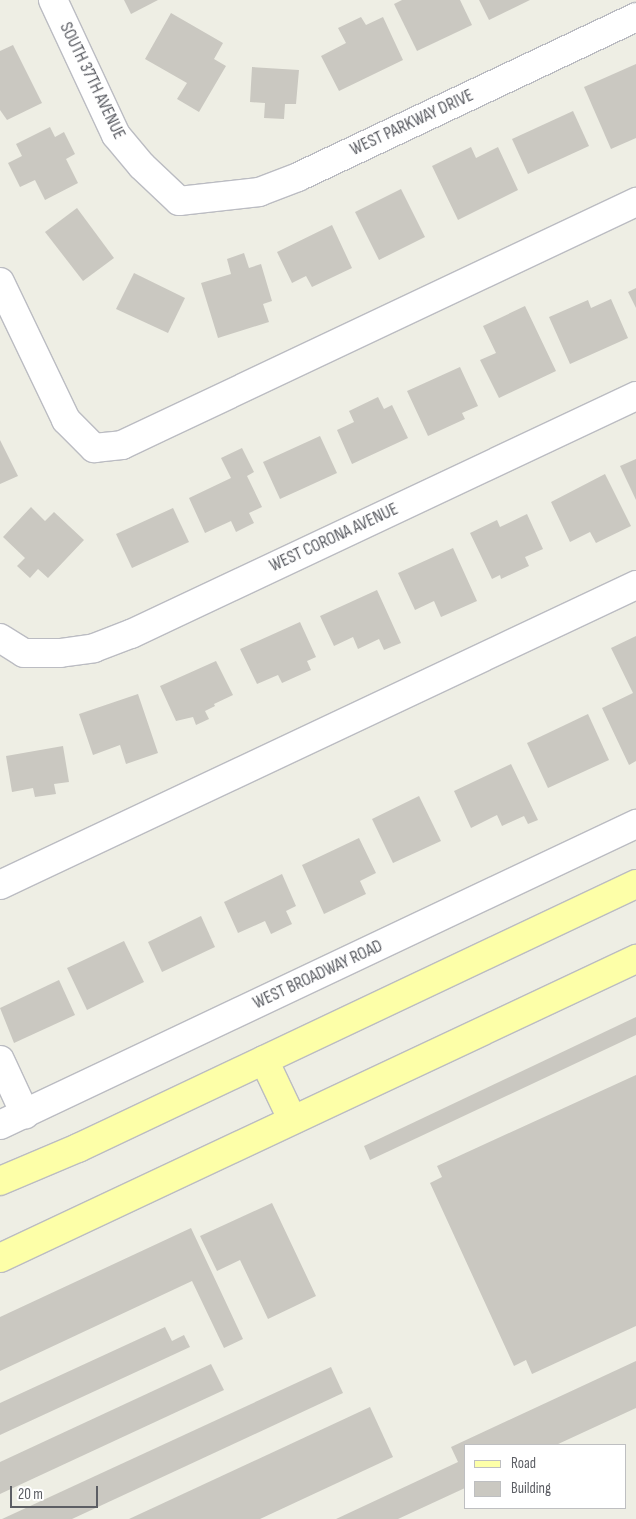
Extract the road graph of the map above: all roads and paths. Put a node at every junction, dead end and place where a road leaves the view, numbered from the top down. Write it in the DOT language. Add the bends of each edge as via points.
graph roads {
  1 [pos="52,0"];
  2 [pos="636,17"];
  3 [pos="179,201"];
  4 [pos="636,202"];
  5 [pos="0,282"];
  6 [pos="636,396"];
  7 [pos="636,585"];
  8 [pos="0,638"];
  9 [pos="636,824"];
  10 [pos="636,884"];
  11 [pos="0,885"];
  12 [pos="636,959"];
  13 [pos="0,1060"];
  14 [pos="264,1060"];
  15 [pos="25,1114"];
  16 [pos="292,1119"];
  17 [pos="0,1126"];
  18 [pos="0,1181"];
  19 [pos="44,1238"];
  20 [pos="0,1244"];
  21 [pos="0,1258"];
  1 -- 3 [label="street, SOUTH 37TH AVENUE" via="116,135 142,166"];
  2 -- 3 [label="street, WEST PARKWAY DRIVE" via="298,177 259,192"];
  4 -- 5 [label="street" via="122,446 94,448 66,420"];
  6 -- 8 [label="street, WEST CORONA AVENUE" via="131,634 94,648 60,653 24,653"];
  7 -- 11 [label="street"];
  9 -- 15 [label="street, WEST BROADWAY ROAD"];
  10 -- 14 [label="main road"];
  12 -- 16 [label="main road"];
  13 -- 15 [label="street"];
  14 -- 16 [label="main road"];
  14 -- 18 [label="main road"];
  15 -- 17 [label="street, WEST BROADWAY ROAD"];
  16 -- 19 [label="main road"];
  19 -- 20 [label="main road"];
  19 -- 21 [label="main road"];
}
